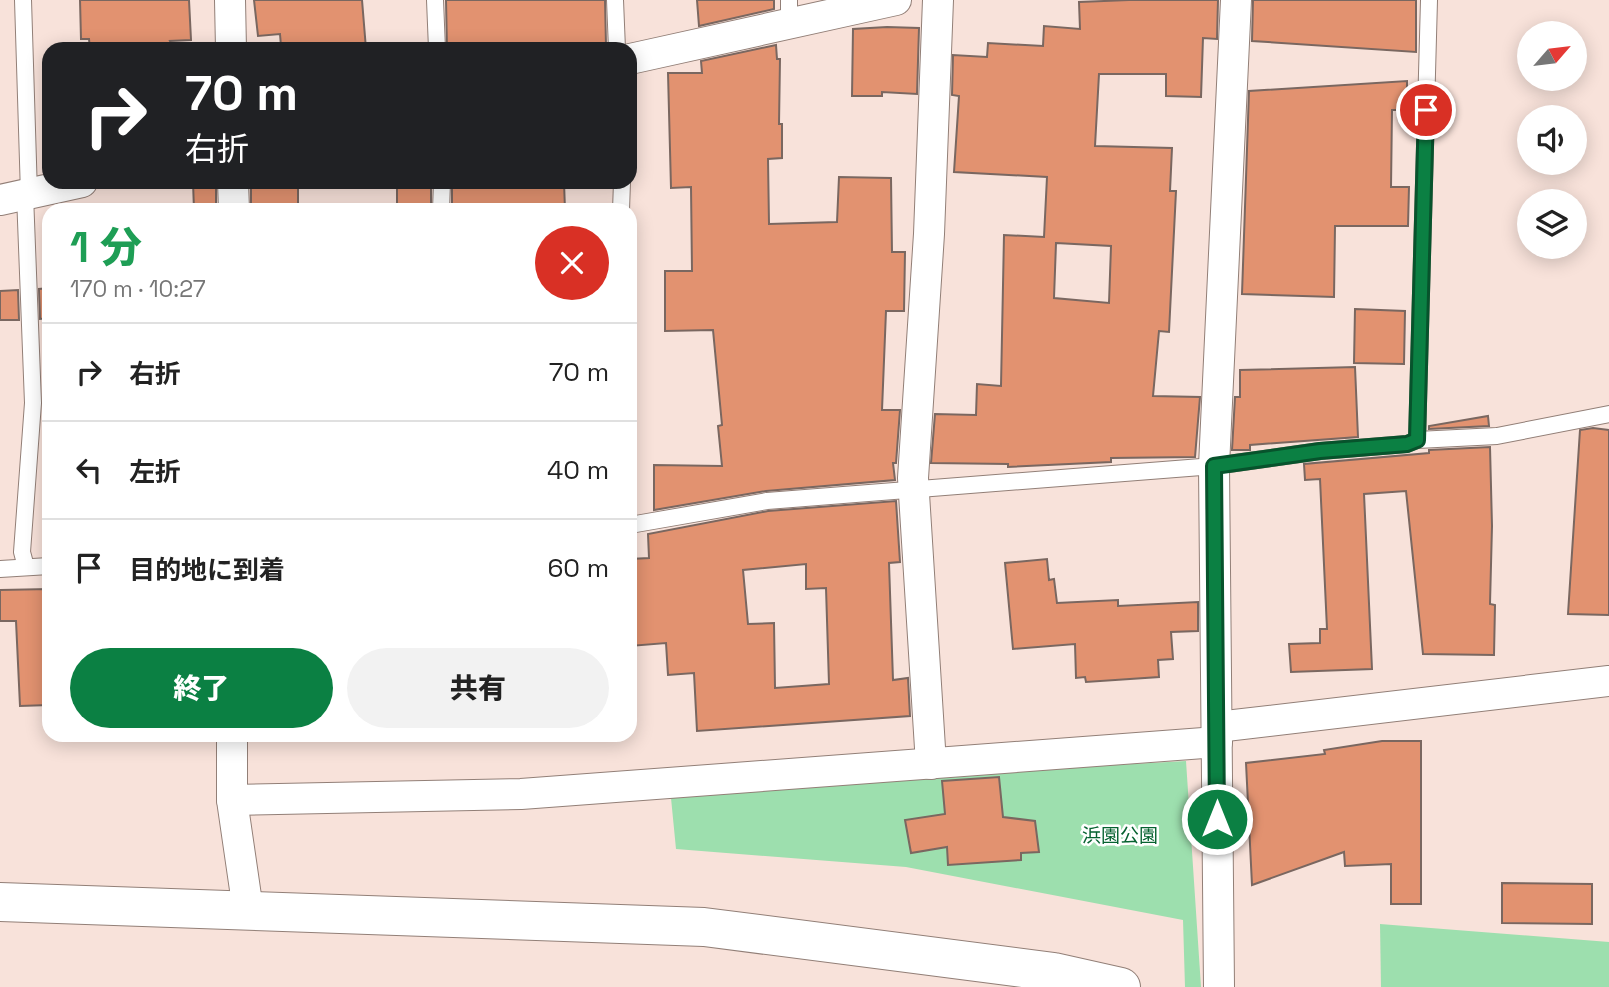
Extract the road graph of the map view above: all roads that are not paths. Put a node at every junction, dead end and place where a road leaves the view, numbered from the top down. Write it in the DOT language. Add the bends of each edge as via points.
graph roads {
  1 [pos="23,0"];
  2 [pos="230,0"];
  3 [pos="435,0"];
  4 [pos="615,0"];
  5 [pos="896,0"];
  6 [pos="937,0"];
  7 [pos="1236,0"];
  8 [pos="1429,0"];
  9 [pos="789,12"];
  10 [pos="231,42"];
  11 [pos="437,42"];
  12 [pos="617,42"];
  13 [pos="637,58"];
  14 [pos="50,189"];
  15 [pos="18,196"];
  16 [pos="1609,414"];
  17 [pos="1417,440"];
  18 [pos="1214,466"];
  19 [pos="914,488"];
  20 [pos="637,524"];
  21 [pos="42,566"];
  22 [pos="26,567"];
  23 [pos="0,569"];
  24 [pos="1609,681"];
  25 [pos="1217,734"];
  26 [pos="232,742"];
  27 [pos="931,764"];
  28 [pos="232,800"];
  29 [pos="0,902"];
  30 [pos="248,909"];
  31 [pos="1121,987"];
  32 [pos="1219,987"];
  1 -- 15 [label="lane"];
  2 -- 10 [label="street"];
  3 -- 11 [label="lane"];
  4 -- 12 [label="lane"];
  5 -- 9 [label="street"];
  6 -- 19 [label="street"];
  7 -- 18 [label="street"];
  8 -- 17 [label="lane"];
  9 -- 13 [label="street"];
  14 -- 15 [label="street"];
  15 -- 22 [label="lane" via="33,403 22,552"];
  16 -- 17 [label="lane" via="1497,436"];
  17 -- 18 [label="lane"];
  18 -- 19 [label="lane"];
  18 -- 25 [label="street"];
  19 -- 20 [label="lane" via="768,501"];
  19 -- 27 [label="street"];
  21 -- 22 [label="lane"];
  22 -- 23 [label="lane"];
  24 -- 25 [label="street"];
  25 -- 27 [label="street"];
  25 -- 32 [label="street"];
  26 -- 28 [label="street"];
  27 -- 28 [label="street" via="521,794"];
  28 -- 30 [label="street"];
  29 -- 30 [label="highway"];
  30 -- 31 [label="highway" via="704,927 1054,972"];
}
